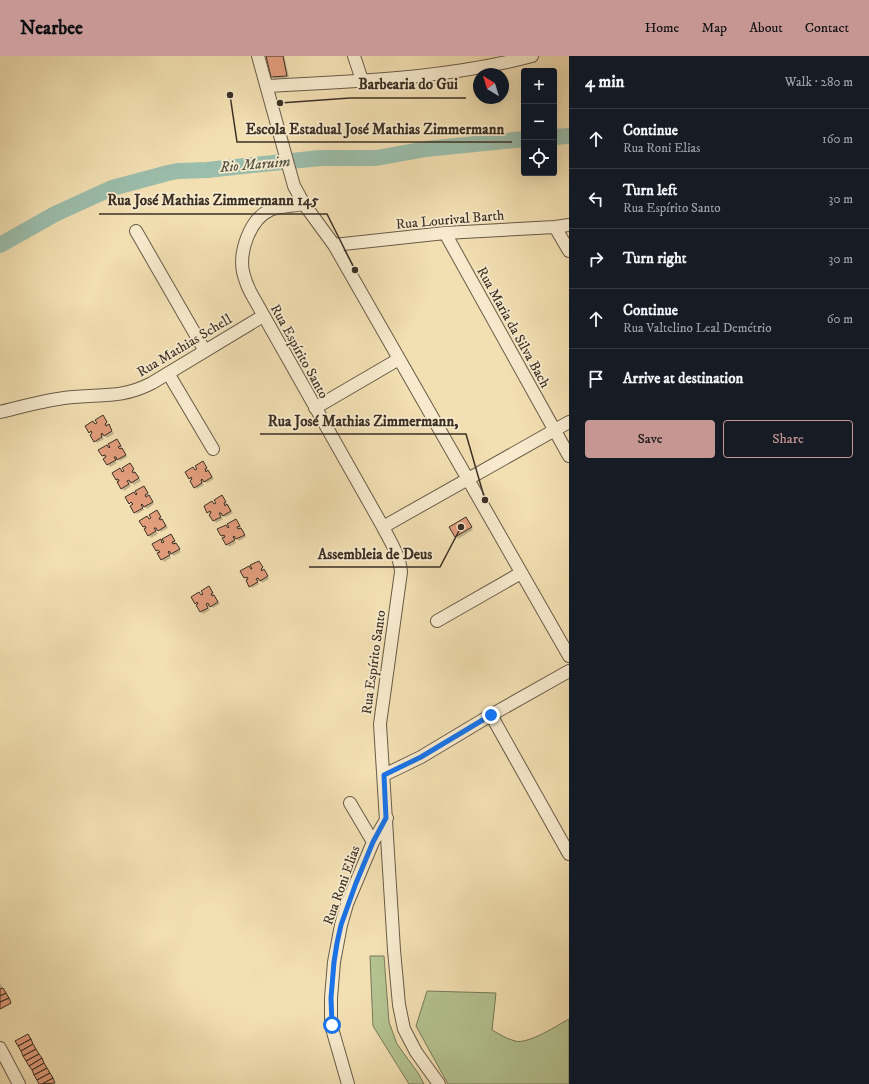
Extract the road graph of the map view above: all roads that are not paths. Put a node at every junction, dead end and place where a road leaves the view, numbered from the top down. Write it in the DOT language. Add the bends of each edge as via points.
graph roads {
  1 [pos="258,56"];
  2 [pos="354,56"];
  3 [pos="532,56"];
  4 [pos="362,80"];
  5 [pos="267,86"];
  6 [pos="304,204"];
  7 [pos="569,225"];
  8 [pos="555,227"];
  9 [pos="136,231"];
  10 [pos="445,233"];
  11 [pos="334,245"];
  12 [pos="569,251"];
  13 [pos="263,316"];
  14 [pos="205,351"];
  15 [pos="399,359"];
  16 [pos="168,373"];
  17 [pos="0,412"];
  18 [pos="316,416"];
  19 [pos="569,422"];
  20 [pos="554,431"];
  21 [pos="213,449"];
  22 [pos="569,456"];
  23 [pos="468,479"];
  24 [pos="382,527"];
  25 [pos="521,573"];
  26 [pos="437,621"];
  27 [pos="569,656"];
  28 [pos="569,671"];
  29 [pos="491,715"];
  30 [pos="384,775"];
  31 [pos="350,803"];
  32 [pos="386,818"];
  33 [pos="373,842"];
  34 [pos="569,854"];
  35 [pos="0,1048"];
  36 [pos="19,1084"];
  37 [pos="348,1084"];
  38 [pos="439,1084"];
  1 -- 5 [label="street"];
  2 -- 4 [label="street"];
  3 -- 4 [label="street" via="455,72"];
  4 -- 5 [label="street"];
  5 -- 6 [label="street" via="294,186"];
  6 -- 11 [label="street"];
  6 -- 13 [label="street, Rua Espírito Santo" via="271,210 256,222 246,240 243,271"];
  7 -- 8 [label="street, Rua Lourival Barth"];
  8 -- 10 [label="street, Rua Lourival Barth"];
  8 -- 12 [label="street"];
  9 -- 14 [label="street"];
  10 -- 11 [label="street, Rua Lourival Barth"];
  10 -- 20 [label="street, Rua Maria da Silva Bach"];
  11 -- 15 [label="street"];
  13 -- 14 [label="street, Rua Mathias Schell"];
  13 -- 18 [label="street, Rua Espírito Santo"];
  14 -- 16 [label="street, Rua Mathias Schell"];
  15 -- 18 [label="street"];
  15 -- 23 [label="street"];
  16 -- 17 [label="street, Rua Mathias Schell" via="143,388 121,394 64,398"];
  16 -- 21 [label="street"];
  18 -- 24 [label="street, Rua Espírito Santo"];
  19 -- 20 [label="street"];
  20 -- 22 [label="street, Rua Maria da Silva Bach"];
  20 -- 23 [label="street"];
  23 -- 24 [label="street"];
  23 -- 25 [label="street"];
  24 -- 30 [label="street, Rua Espírito Santo" via="398,558 401,572 380,724"];
  25 -- 26 [label="street"];
  25 -- 27 [label="street"];
  28 -- 29 [label="street"];
  29 -- 30 [label="street" via="421,757"];
  29 -- 34 [label="street"];
  30 -- 32 [label="street, Rua Espírito Santo"];
  31 -- 33 [label="street"];
  32 -- 33 [label="street, Rua Roni Elias"];
  32 -- 38 [label="street, Rua Espírito Santo" via="401,1018 416,1052"];
  33 -- 37 [label="street, Rua Roni Elias" via="345,911 334,962 332,1025"];
  35 -- 36 [label="street"];
}
